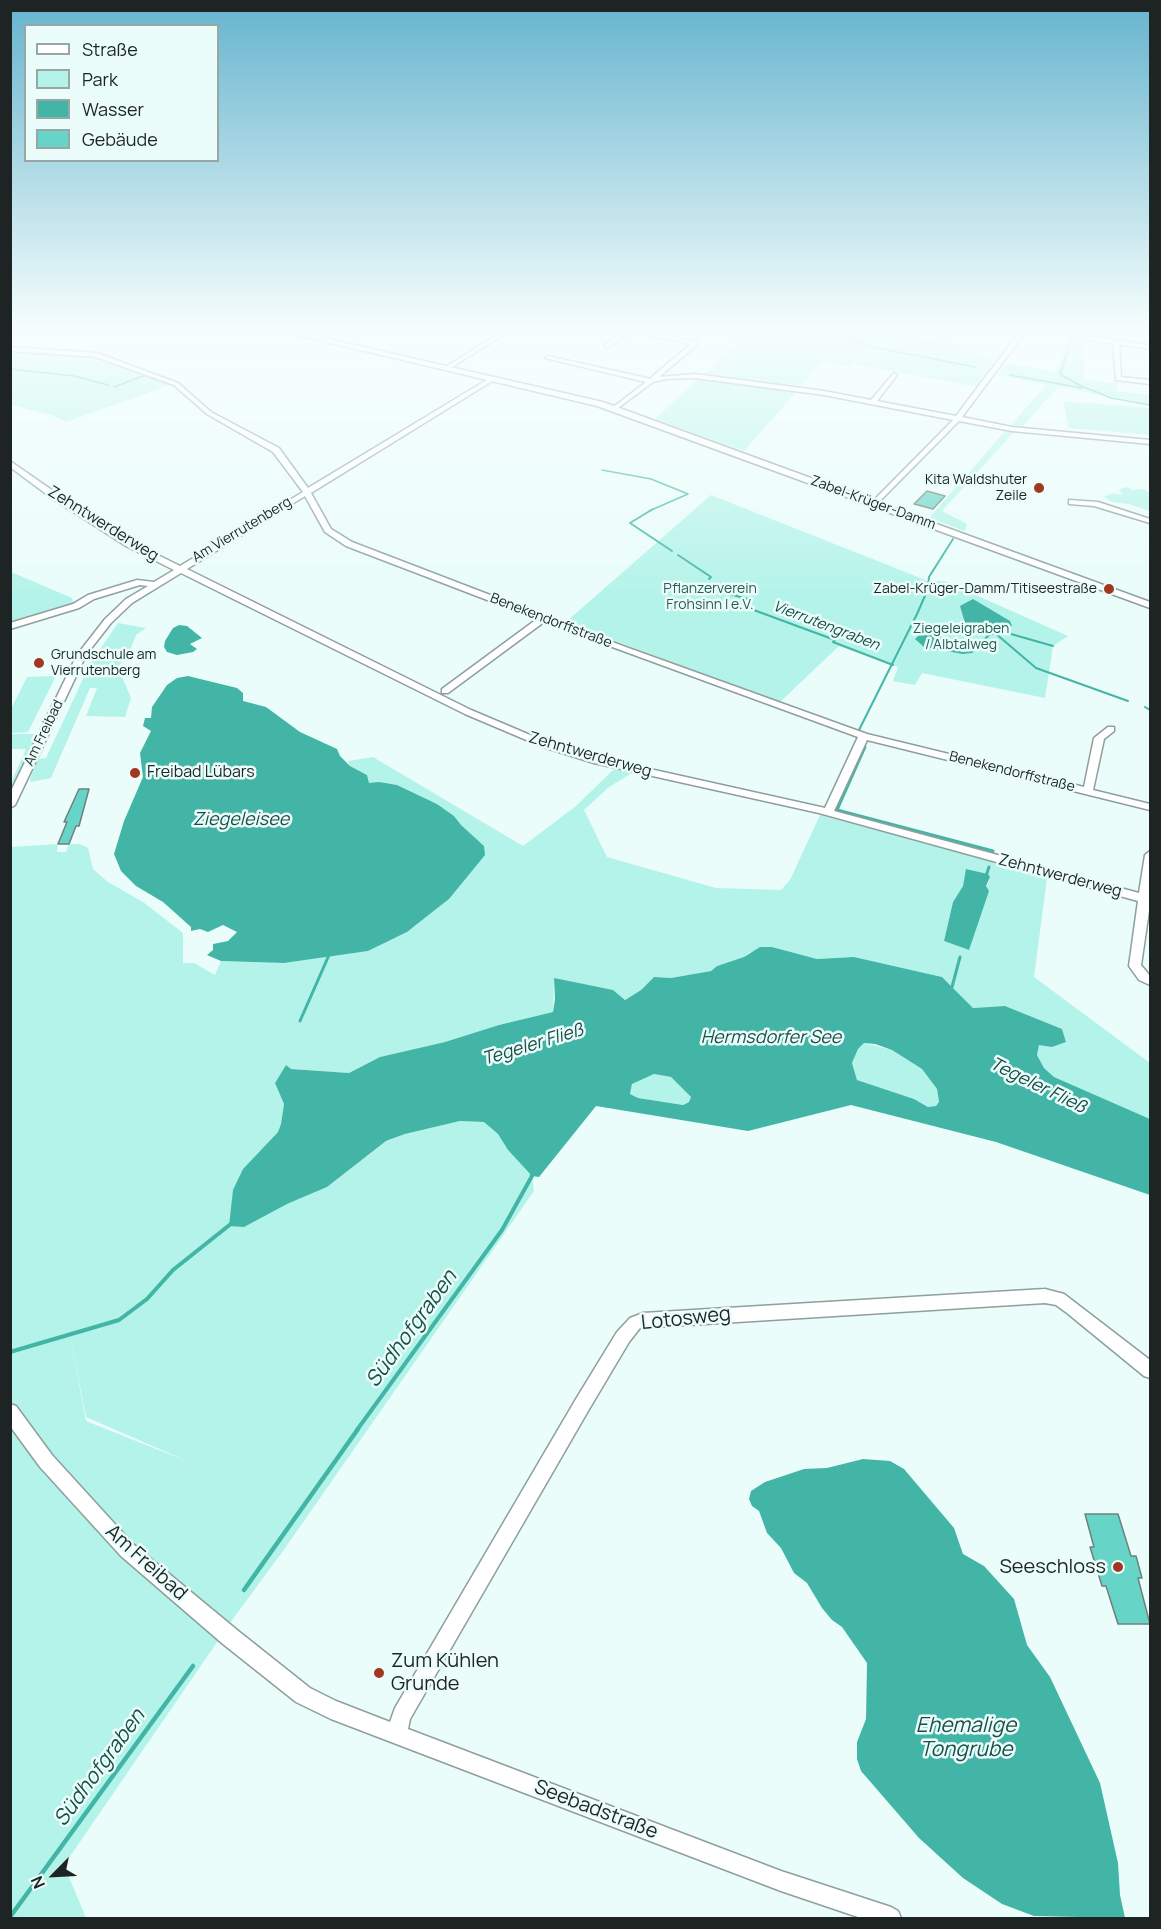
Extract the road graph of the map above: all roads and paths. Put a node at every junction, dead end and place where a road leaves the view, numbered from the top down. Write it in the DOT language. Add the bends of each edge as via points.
graph roads {
  1 [pos="222,420"];
  2 [pos="425,420"];
  3 [pos="644,420"];
  4 [pos="956,420"];
  5 [pos="969,420"];
  6 [pos="1150,442"];
  7 [pos="10,463"];
  8 [pos="306,491"];
  9 [pos="1072,502"];
  10 [pos="875,504"];
  11 [pos="1150,521"];
  12 [pos="179,569"];
  13 [pos="153,584"];
  14 [pos="1149,602"];
  15 [pos="543,619"];
  16 [pos="10,626"];
  17 [pos="697,675"];
  18 [pos="688,685"];
  19 [pos="444,691"];
  20 [pos="1111,729"];
  21 [pos="864,736"];
  22 [pos="1088,791"];
  23 [pos="10,805"];
  24 [pos="1150,807"];
  25 [pos="828,813"];
  26 [pos="1150,855"];
  27 [pos="1147,899"];
  28 [pos="1150,981"];
  29 [pos="1150,1370"];
  30 [pos="10,1412"];
  31 [pos="303,1695"];
  32 [pos="397,1732"];
  33 [pos="891,1918"];
  1 -- 8 [label="street, Benekendorffstraße" via="276,450"];
  2 -- 8 [label="street, Am Vierrutenberg"];
  3 -- 10 [label="street, Zabel-Krüger-Damm"];
  4 -- 10 [label="street"];
  5 -- 6 [label="street" via="1031,431"];
  7 -- 12 [label="street, Zehntwerderweg" via="129,544"];
  8 -- 12 [label="street, Am Vierrutenberg"];
  8 -- 15 [label="street, Benekendorffstraße" via="328,530 349,544"];
  9 -- 11 [label="street" via="1095,504"];
  10 -- 14 [label="street, Zabel-Krüger-Damm"];
  12 -- 13 [label="street, Am Vierrutenberg"];
  12 -- 25 [label="street, Zehntwerderweg" via="468,712 537,742 594,760"];
  13 -- 16 [label="street, Am Vierrutenberg" via="140,582"];
  13 -- 23 [label="street, Am Freibad" via="129,600 82,655"];
  15 -- 17 [label="street, Benekendorffstraße"];
  15 -- 19 [label="street"];
  17 -- 18 [label="street"];
  17 -- 21 [label="street, Benekendorffstraße"];
  20 -- 22 [label="street" via="1098,738"];
  21 -- 22 [label="street, Benekendorffstraße"];
  21 -- 25 [label="street"];
  22 -- 24 [label="street, Benekendorffstraße"];
  25 -- 27 [label="street, Zehntwerderweg"];
  26 -- 27 [label="street"];
  27 -- 28 [label="street" via="1135,966"];
  29 -- 32 [label="street, Lotosweg" via="1072,1308 1045,1296 635,1323 582,1405 402,1715"];
  30 -- 31 [label="street, Am Freibad" via="46,1461 127,1550"];
  31 -- 32 [label="street, Seebadstraße"];
  32 -- 33 [label="street, Seebadstraße" via="770,1876"];
}
